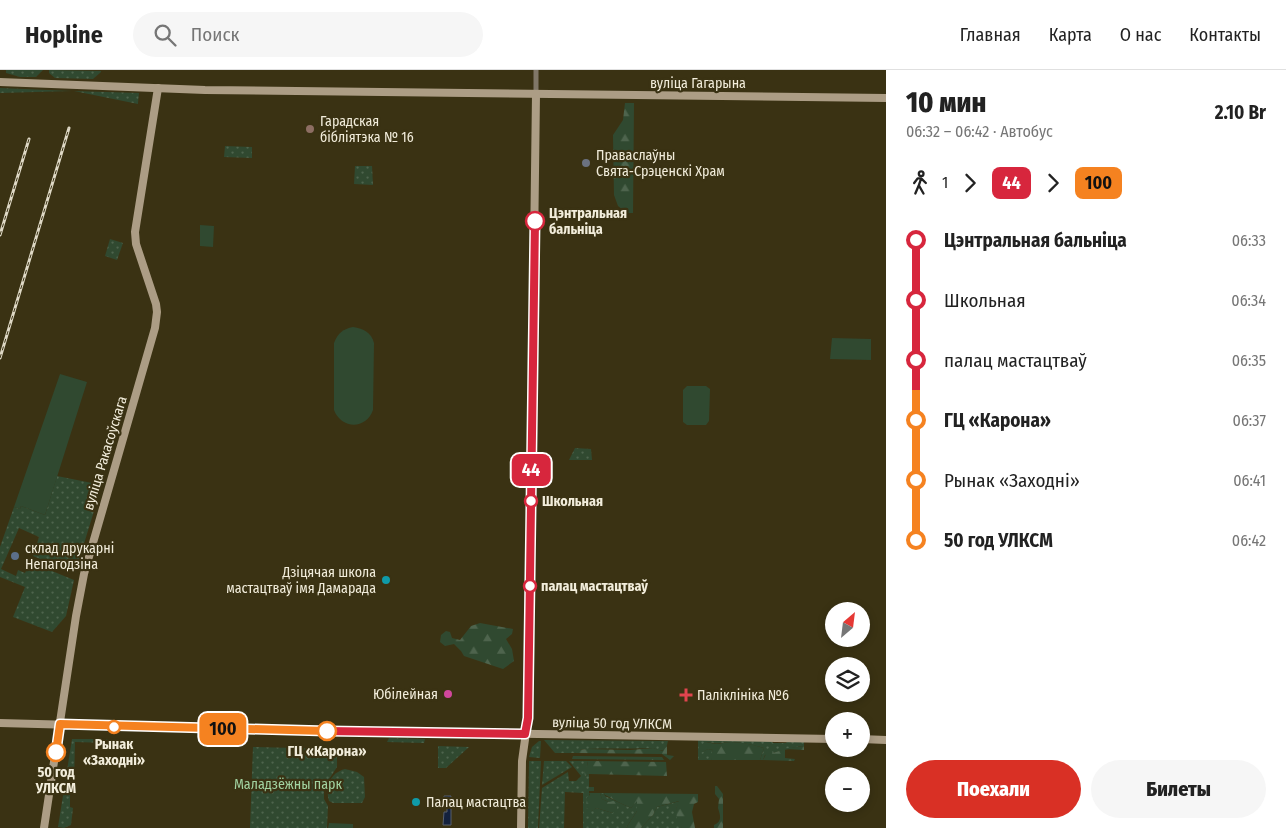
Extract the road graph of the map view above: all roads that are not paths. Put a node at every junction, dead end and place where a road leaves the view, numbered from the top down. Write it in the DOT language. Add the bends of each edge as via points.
graph roads {
  1 [pos="536,70"];
  2 [pos="0,82"];
  3 [pos="158,88"];
  4 [pos="536,94"];
  5 [pos="886,98"];
  6 [pos="0,723"];
  7 [pos="60,724"];
  8 [pos="525,734"];
  9 [pos="825,739"];
  10 [pos="870,739"];
  11 [pos="886,740"];
  12 [pos="44,828"];
  13 [pos="521,828"];
  1 -- 4 [label="street"];
  2 -- 3 [label="main road, вуліца Гагарына"];
  3 -- 4 [label="main road, вуліца Гагарына"];
  3 -- 7 [label="main road, вуліца Ракасоўскага" via="135,232 156,304 155,328 84,574"];
  4 -- 5 [label="main road, вуліца Гагарына"];
  4 -- 8 [label="main road" via="528,718"];
  6 -- 7 [label="main road, вуліца 50 год УЛКСМ"];
  7 -- 8 [label="main road, вуліца 50 год УЛКСМ"];
  7 -- 12 [label="main road, вуліца Ракасоўскага"];
  8 -- 9 [label="main road, вуліца 50 год УЛКСМ"];
  8 -- 13 [label="main road"];
  10 -- 11 [label="main road"];
}
